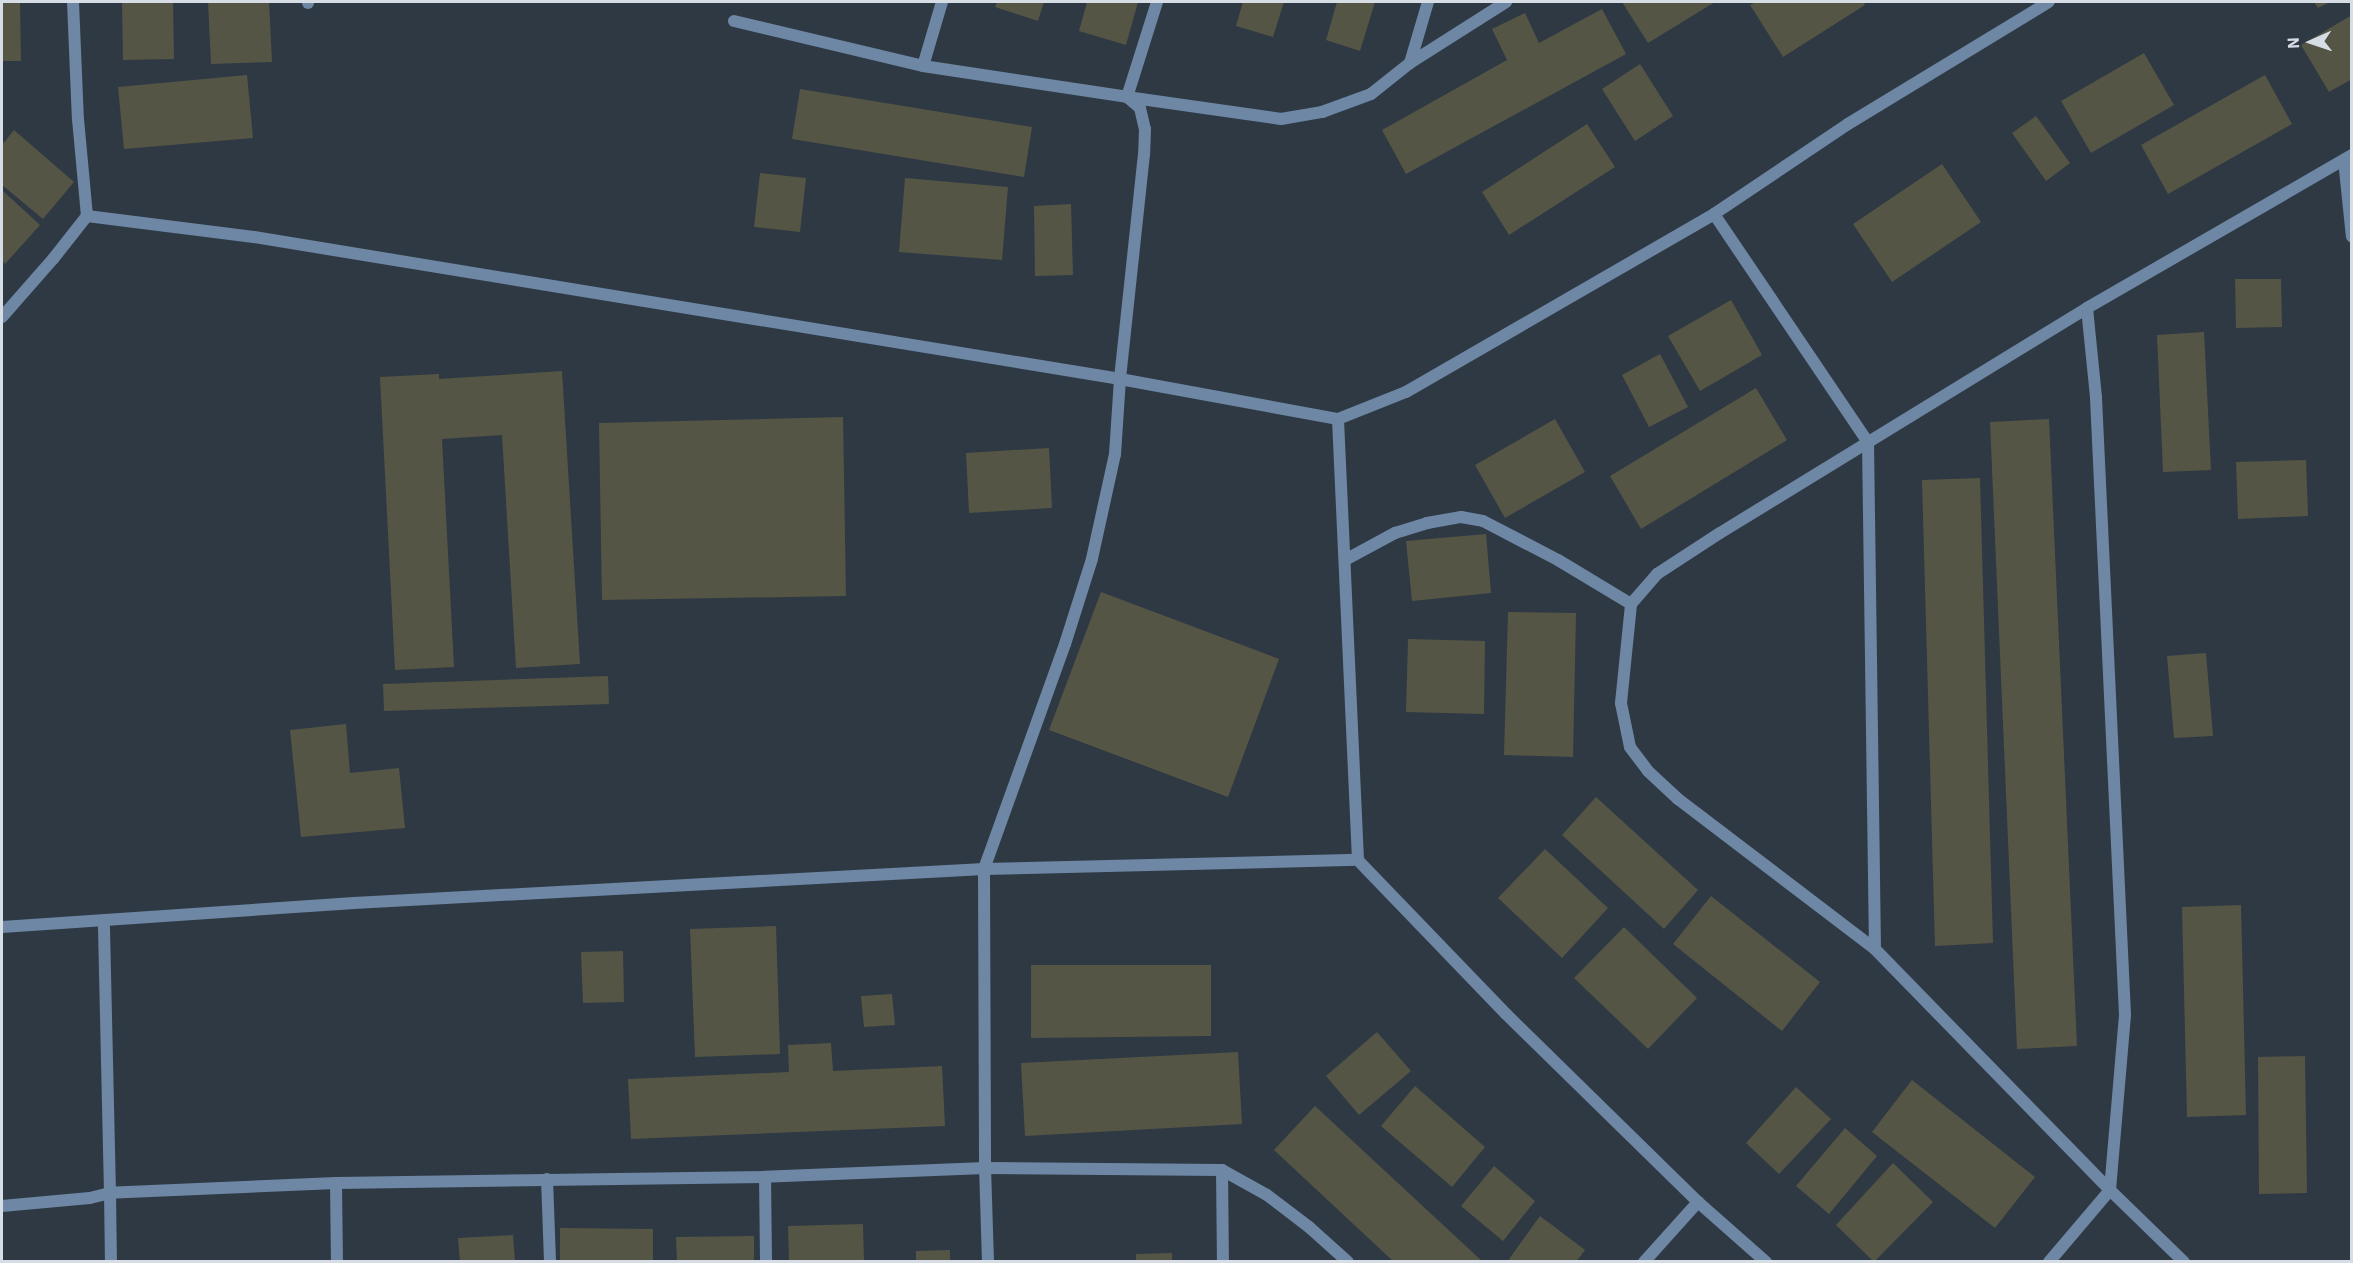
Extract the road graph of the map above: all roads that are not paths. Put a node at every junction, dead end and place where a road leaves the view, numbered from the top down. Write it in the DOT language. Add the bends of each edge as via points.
graph roads {
  1 [pos="73,2"];
  2 [pos="942,2"];
  3 [pos="1157,2"];
  4 [pos="1428,2"];
  5 [pos="1506,2"];
  6 [pos="2049,2"];
  7 [pos="734,21"];
  8 [pos="1410,63"];
  9 [pos="923,66"];
  10 [pos="1127,97"];
  11 [pos="2348,157"];
  12 [pos="1714,214"];
  13 [pos="87,216"];
  14 [pos="2352,237"];
  15 [pos="2087,308"];
  16 [pos="2,317"];
  17 [pos="1120,379"];
  18 [pos="1338,419"];
  19 [pos="1868,442"];
  20 [pos="1345,560"];
  21 [pos="1631,604"];
  22 [pos="1358,860"];
  23 [pos="984,869"];
  24 [pos="104,920"];
  25 [pos="2,927"];
  26 [pos="1875,950"];
  27 [pos="985,1168"];
  28 [pos="1222,1170"];
  29 [pos="765,1177"];
  30 [pos="547,1179"];
  31 [pos="336,1183"];
  32 [pos="2110,1190"];
  33 [pos="110,1193"];
  34 [pos="1698,1202"];
  35 [pos="2,1206"];
  36 [pos="111,1262"];
  37 [pos="337,1262"];
  38 [pos="550,1262"];
  39 [pos="766,1262"];
  40 [pos="988,1262"];
  41 [pos="1223,1262"];
  42 [pos="1348,1262"];
  43 [pos="1644,1262"];
  44 [pos="1766,1262"];
  45 [pos="2049,1262"];
  46 [pos="2184,1262"];
  1 -- 13 [label="street"];
  2 -- 9 [label="street"];
  3 -- 10 [label="street"];
  4 -- 8 [label="street"];
  5 -- 8 [label="street"];
  6 -- 12 [label="street" via="1848,124"];
  7 -- 9 [label="street"];
  8 -- 10 [label="street" via="1371,94 1322,111 1281,119"];
  9 -- 10 [label="street"];
  10 -- 17 [label="street" via="1140,108 1145,129"];
  11 -- 14 [label="street"];
  11 -- 15 [label="street"];
  12 -- 18 [label="street" via="1406,392"];
  12 -- 19 [label="street"];
  13 -- 16 [label="street"];
  13 -- 17 [label="street" via="254,237"];
  15 -- 19 [label="street"];
  15 -- 32 [label="street" via="2096,397 2126,1015"];
  17 -- 18 [label="street"];
  17 -- 23 [label="street" via="1115,454 1092,559"];
  18 -- 20 [label="street"];
  19 -- 21 [label="street" via="1657,574"];
  19 -- 26 [label="street"];
  20 -- 21 [label="street" via="1395,533 1461,517 1483,521"];
  20 -- 22 [label="street"];
  21 -- 26 [label="street" via="1621,703 1630,747 1648,771 1678,799"];
  22 -- 23 [label="street"];
  22 -- 34 [label="street" via="1506,1014"];
  23 -- 24 [label="street"];
  23 -- 27 [label="street"];
  24 -- 25 [label="street"];
  24 -- 33 [label="street"];
  26 -- 32 [label="street"];
  27 -- 28 [label="street"];
  27 -- 29 [label="street"];
  27 -- 40 [label="street"];
  28 -- 41 [label="street"];
  28 -- 42 [label="street" via="1267,1196"];
  29 -- 30 [label="street"];
  29 -- 39 [label="street"];
  30 -- 31 [label="street"];
  30 -- 38 [label="street"];
  31 -- 33 [label="street"];
  31 -- 37 [label="street"];
  32 -- 45 [label="street"];
  32 -- 46 [label="street"];
  33 -- 35 [label="street"];
  33 -- 36 [label="street"];
  34 -- 43 [label="street"];
  34 -- 44 [label="street"];
}
